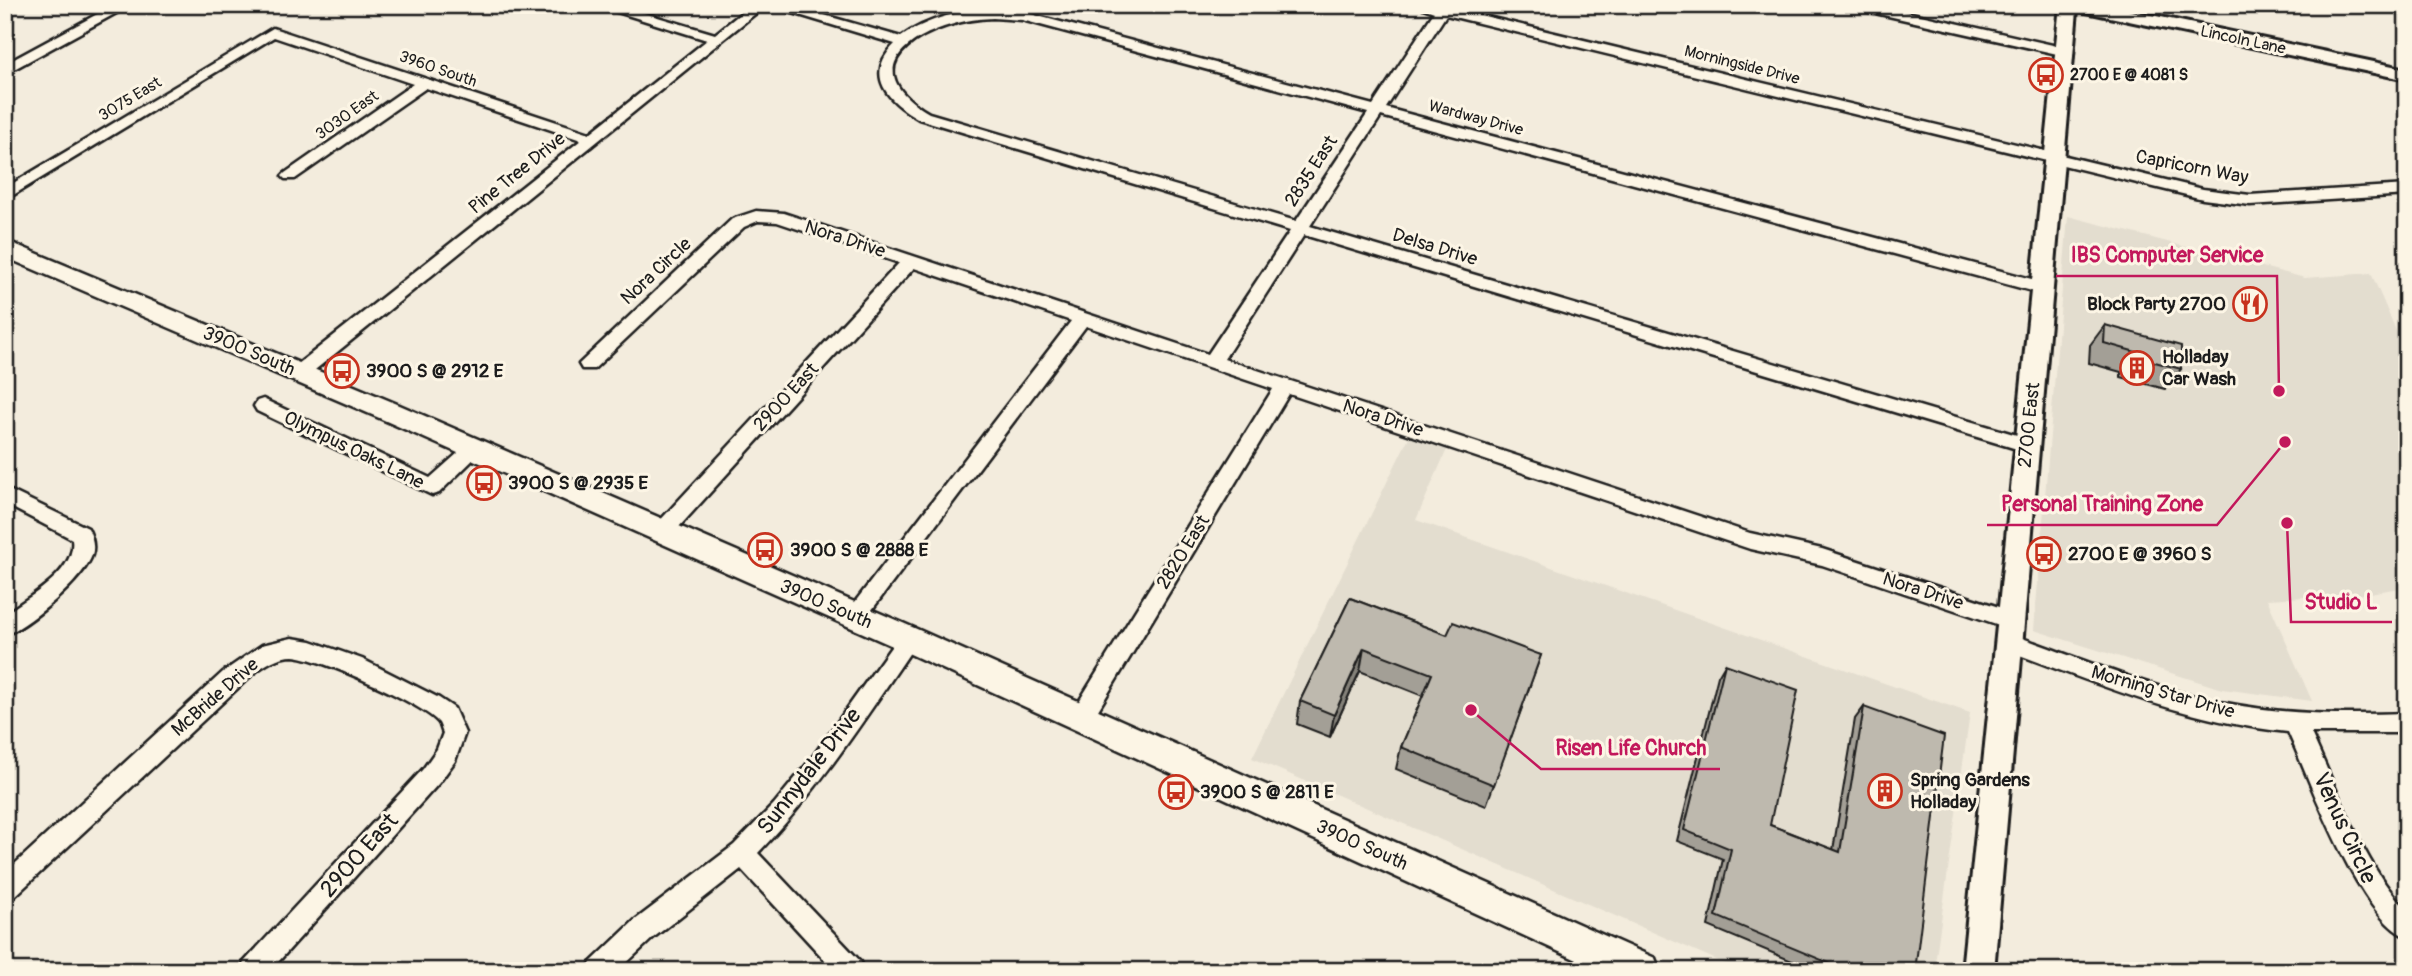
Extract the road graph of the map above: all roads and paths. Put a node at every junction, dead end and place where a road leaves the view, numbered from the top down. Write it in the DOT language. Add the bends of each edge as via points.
graph roads {
  1 [pos="124,5"];
  2 [pos="602,5"];
  3 [pos="760,5"];
  4 [pos="772,5"];
  5 [pos="1421,5"];
  6 [pos="1857,5"];
  7 [pos="2069,5"];
  8 [pos="2079,5"];
  9 [pos="1444,8"];
  10 [pos="273,32"];
  11 [pos="718,39"];
  12 [pos="902,42"];
  13 [pos="2066,52"];
  14 [pos="9,66"];
  15 [pos="2407,75"];
  16 [pos="424,83"];
  17 [pos="1377,110"];
  18 [pos="592,139"];
  19 [pos="2055,159"];
  20 [pos="290,176"];
  21 [pos="2407,190"];
  22 [pos="5,195"];
  23 [pos="756,216"];
  24 [pos="1299,228"];
  25 [pos="5,248"];
  26 [pos="911,261"];
  27 [pos="2043,288"];
  28 [pos="1083,318"];
  29 [pos="1213,361"];
  30 [pos="588,364"];
  31 [pos="299,373"];
  32 [pos="1285,385"];
  33 [pos="263,406"];
  34 [pos="2027,445"];
  35 [pos="474,450"];
  36 [pos="5,495"];
  37 [pos="661,533"];
  38 [pos="855,617"];
  39 [pos="5,626"];
  40 [pos="2009,631"];
  41 [pos="908,639"];
  42 [pos="1081,718"];
  43 [pos="2295,722"];
  44 [pos="2407,723"];
  45 [pos="454,733"];
  46 [pos="742,853"];
  47 [pos="5,889"];
  48 [pos="2407,925"];
  49 [pos="253,971"];
  50 [pos="600,971"];
  51 [pos="852,971"];
  52 [pos="1642,971"];
  53 [pos="1978,971"];
  1 -- 14 [label="street"];
  2 -- 11 [label="street"];
  3 -- 11 [label="street, Pine Tree Drive"];
  4 -- 12 [label="street"];
  5 -- 9 [label="street, Morningside Drive"];
  6 -- 13 [label="street"];
  7 -- 13 [label="street, 2700 East"];
  8 -- 15 [label="street, Lincoln Lane"];
  9 -- 17 [label="street, 2835 East"];
  9 -- 19 [label="street, Morningside Drive"];
  10 -- 16 [label="street, 3960 South"];
  10 -- 22 [label="street, 3075 East"];
  11 -- 18 [label="street, Pine Tree Drive"];
  12 -- 17 [label="street, Wardway Drive" via="953,18 1023,16"];
  12 -- 24 [label="street, Delsa Drive" via="888,63 886,77 897,99 914,111"];
  13 -- 19 [label="street, 2700 East"];
  16 -- 18 [label="street, 3960 South"];
  16 -- 20 [label="street, 3030 East"];
  17 -- 24 [label="street, 2835 East"];
  17 -- 27 [label="street, Wardway Drive"];
  18 -- 31 [label="street, Pine Tree Drive"];
  19 -- 21 [label="street, Capricorn Way" via="2233,199"];
  19 -- 27 [label="street, 2700 East"];
  23 -- 26 [label="street, Nora Drive" via="784,219"];
  23 -- 30 [label="street, Nora Circle" via="733,227"];
  24 -- 29 [label="street, 2835 East"];
  24 -- 34 [label="street, Delsa Drive"];
  25 -- 31 [label="main road, 3900 South"];
  26 -- 28 [label="street, Nora Drive"];
  26 -- 37 [label="street, 2900 East"];
  27 -- 34 [label="street, 2700 East"];
  28 -- 29 [label="street, Nora Drive"];
  28 -- 38 [label="street"];
  29 -- 32 [label="street, Nora Drive"];
  31 -- 35 [label="main road, 3900 South"];
  32 -- 40 [label="street, Nora Drive" via="1749,541 1822,557"];
  32 -- 42 [label="street, 2820 East"];
  33 -- 35 [label="street, Olympus Oaks Lane" via="432,488"];
  34 -- 40 [label="street, 2700 East"];
  35 -- 37 [label="main road, 3900 South"];
  36 -- 39 [label="street" via="69,526 81,534 84,546 72,570"];
  37 -- 38 [label="main road, 3900 South"];
  38 -- 41 [label="main road, 3900 South"];
  40 -- 43 [label="street, Morning Star Drive" via="2182,702"];
  40 -- 53 [label="street, 2700 East"];
  41 -- 42 [label="main road, 3900 South"];
  41 -- 46 [label="street, Sunnydale Drive" via="819,766"];
  42 -- 52 [label="main road, 3900 South"];
  43 -- 44 [label="street, Morning Star Drive"];
  43 -- 48 [label="street, Venus Circle" via="2367,879"];
  45 -- 47 [label="street, McBride Drive" via="446,715 431,705 321,651 300,646 277,649 231,679"];
  45 -- 49 [label="street, 2900 East" via="447,754 431,776"];
  46 -- 50 [label="street, Sunnydale Drive" via="644,929"];
  46 -- 51 [label="street"];
}
